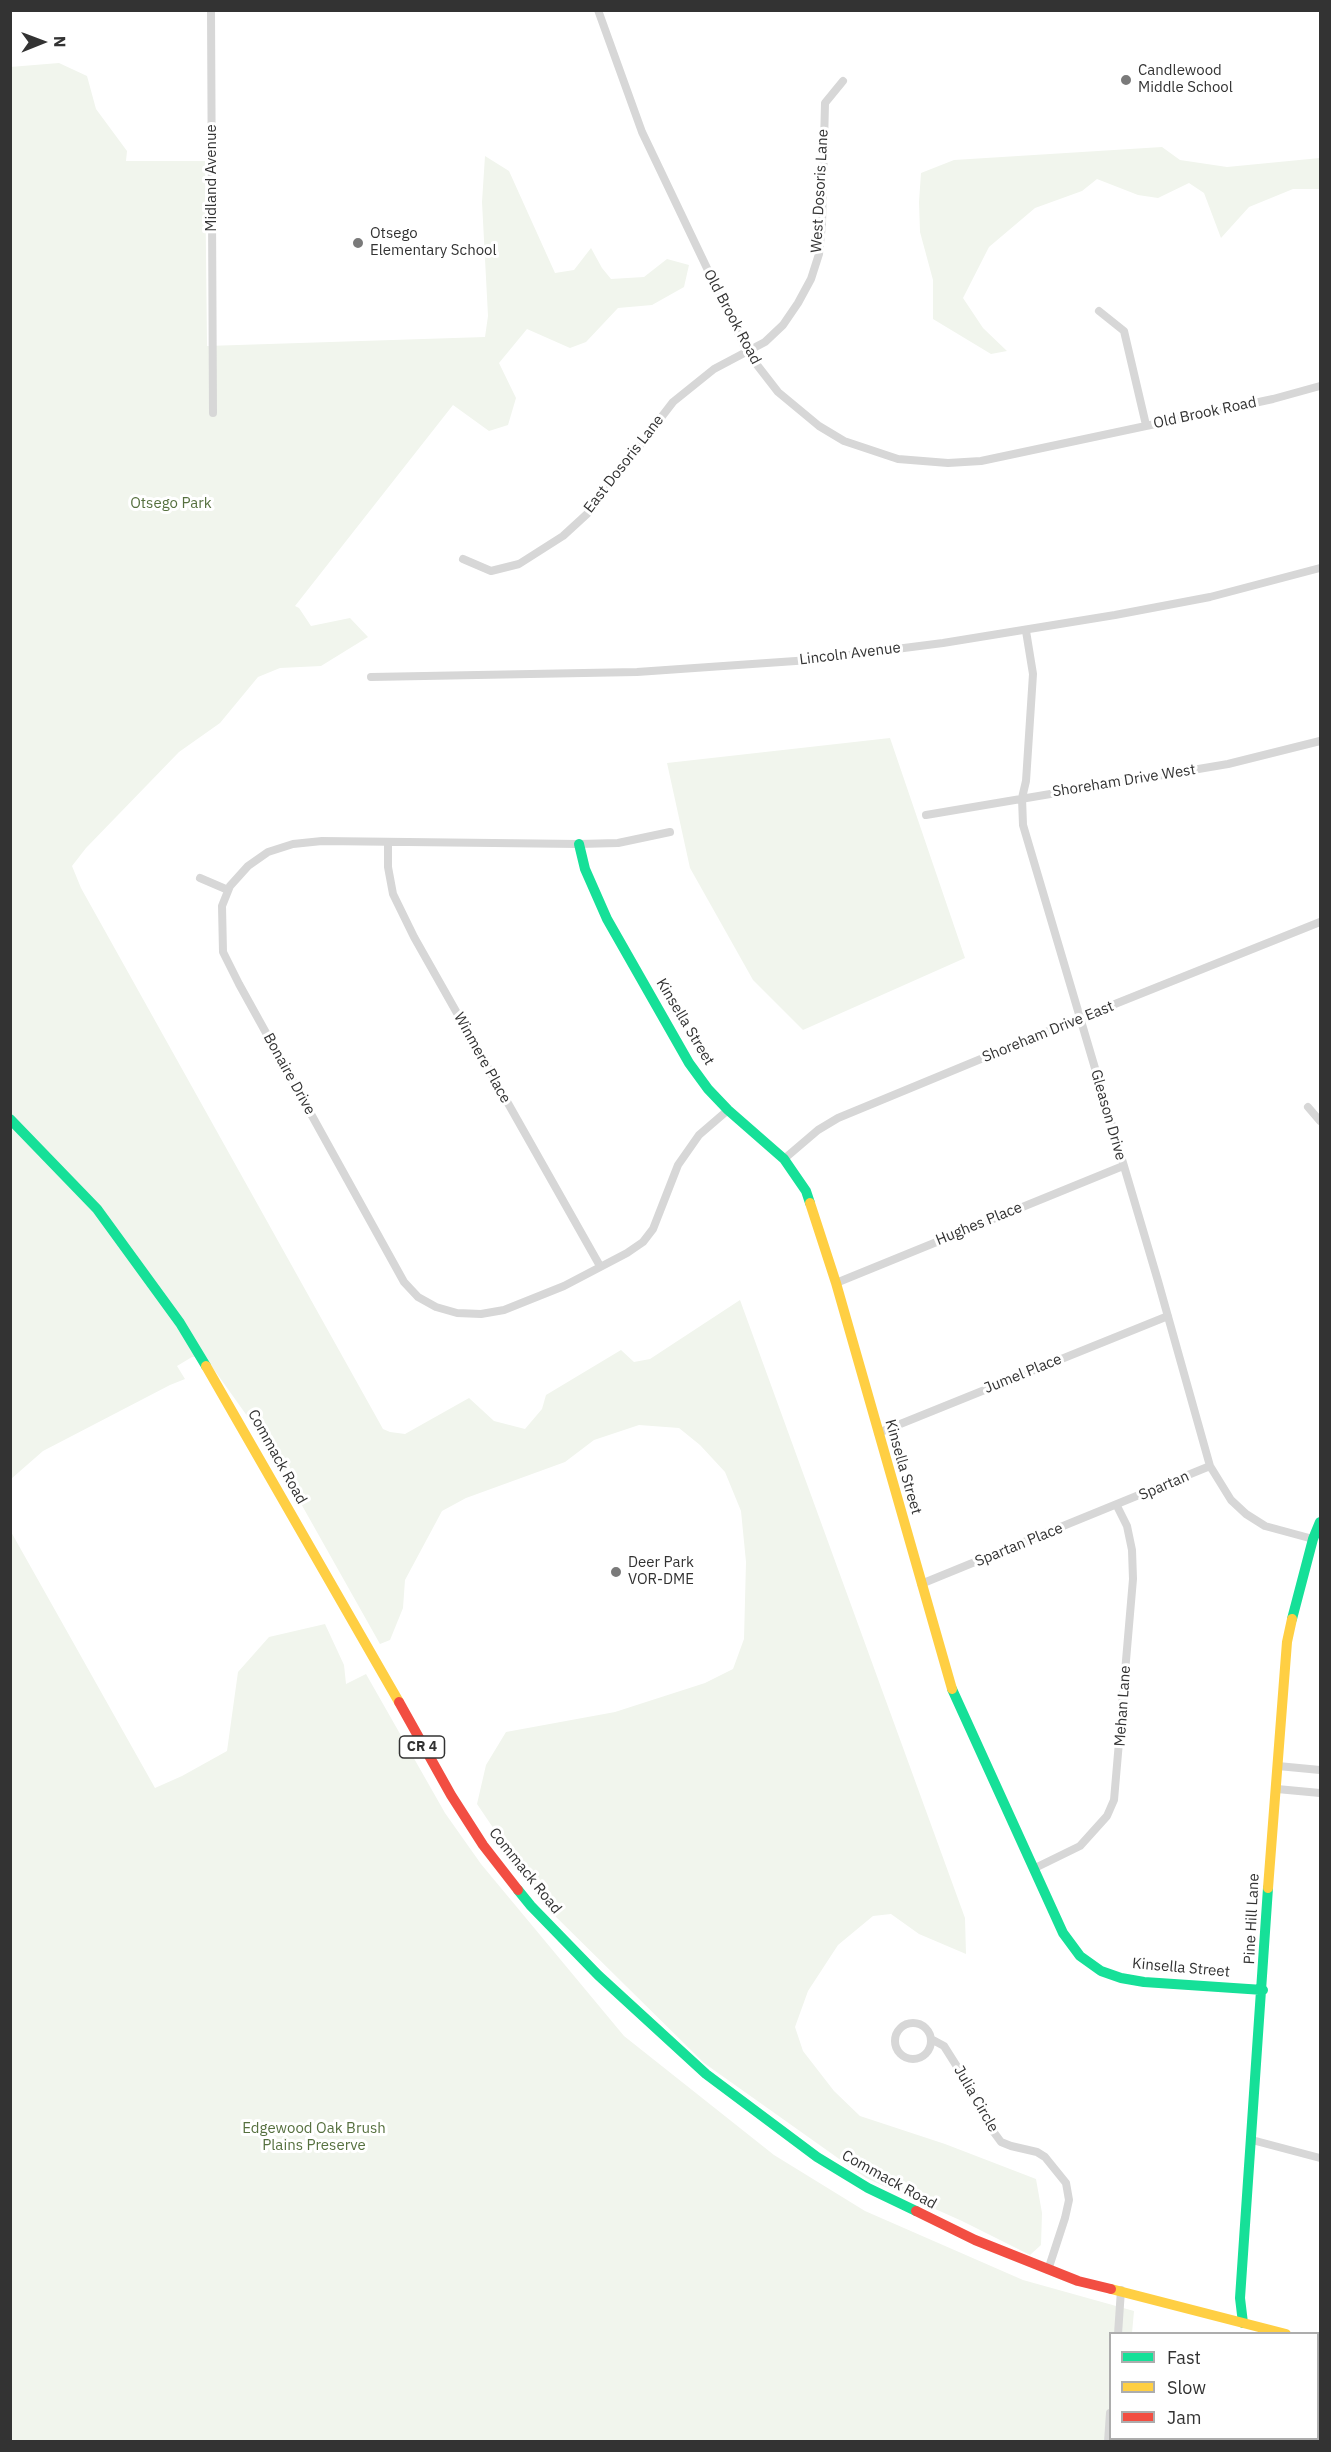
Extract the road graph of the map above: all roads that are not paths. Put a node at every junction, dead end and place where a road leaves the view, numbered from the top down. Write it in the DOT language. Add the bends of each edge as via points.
graph roads {
  1 [pos="211,10"];
  2 [pos="598,10"];
  3 [pos="843,81"];
  4 [pos="1099,311"];
  5 [pos="747,352"];
  6 [pos="1320,386"];
  7 [pos="213,413"];
  8 [pos="1146,425"];
  9 [pos="463,559"];
  10 [pos="1320,567"];
  11 [pos="1026,631"];
  12 [pos="371,677"];
  13 [pos="1320,741"];
  14 [pos="1022,798"];
  15 [pos="926,815"];
  16 [pos="670,832"];
  17 [pos="388,842"];
  18 [pos="579,844"];
  19 [pos="200,878"];
  20 [pos="228,890"];
  21 [pos="1320,922"];
  22 [pos="1080,1018"];
  23 [pos="1308,1107"];
  24 [pos="728,1110"];
  25 [pos="10,1119"];
  26 [pos="1320,1121"];
  27 [pos="784,1159"];
  28 [pos="1123,1166"];
  29 [pos="600,1266"];
  30 [pos="836,1283"];
  31 [pos="1167,1316"];
  32 [pos="878,1433"];
  33 [pos="1210,1466"];
  34 [pos="1117,1506"];
  35 [pos="1320,1522"];
  36 [pos="1313,1539"];
  37 [pos="921,1584"];
  38 [pos="1278,1766"];
  39 [pos="1320,1770"];
  40 [pos="1277,1789"];
  41 [pos="1320,1793"];
  42 [pos="1035,1868"];
  43 [pos="1263,1990"];
  44 [pos="931,2039"];
  45 [pos="1252,2140"];
  46 [pos="1320,2158"];
  47 [pos="1048,2270"];
  48 [pos="1121,2290"];
  49 [pos="1243,2328"];
  50 [pos="1118,2332"];
  51 [pos="1272,2332"];
  1 -- 7 [label="street, Midland Avenue"];
  2 -- 5 [label="street, Old Brook Road" via="642,132"];
  3 -- 5 [label="street, West Dosoris Lane" via="825,103 822,224 811,279 783,325"];
  4 -- 8 [label="street" via="1124,330"];
  5 -- 8 [label="street, Old Brook Road" via="778,392 819,426 844,441 898,459 981,461"];
  5 -- 9 [label="street, East Dosoris Lane" via="714,369 673,402 587,514 556,541 519,564 491,571"];
  6 -- 8 [label="street, Old Brook Road"];
  10 -- 11 [label="street, Lincoln Avenue" via="1210,597"];
  11 -- 12 [label="street, Lincoln Avenue" via="810,660 637,672"];
  11 -- 14 [label="street, Gleason Drive" via="1033,674"];
  13 -- 14 [label="street, Shoreham Drive West" via="1228,764"];
  14 -- 15 [label="street, Shoreham Drive West"];
  14 -- 22 [label="street, Gleason Drive" via="1023,825"];
  16 -- 18 [label="street, Bonaire Drive" via="618,843"];
  17 -- 18 [label="street, Bonaire Drive"];
  17 -- 20 [label="street, Bonaire Drive" via="293,844 268,852 248,866"];
  17 -- 29 [label="street, Winmere Place" via="393,894 408,927"];
  18 -- 24 [label="street, Kinsella Street" via="585,870 607,919 689,1063"];
  19 -- 20 [label="street"];
  20 -- 29 [label="street, Bonaire Drive" via="222,906 223,952 404,1282 418,1297 457,1313 481,1314 504,1310 564,1286"];
  21 -- 22 [label="street, Shoreham Drive East"];
  22 -- 27 [label="street, Shoreham Drive East" via="838,1118"];
  22 -- 28 [label="street, Gleason Drive"];
  23 -- 26 [label="street"];
  24 -- 27 [label="street, Kinsella Street"];
  24 -- 29 [label="street, Bonaire Drive" via="699,1135 678,1166 653,1229 643,1242"];
  25 -- 47 [label="street, Commack Road / CR 4" via="97,1209 180,1323 441,1780 483,1845 531,1906 598,1975 706,2074 817,2157 938,2223"];
  27 -- 30 [label="street, Kinsella Street" via="810,1200"];
  28 -- 30 [label="street, Hughes Place"];
  28 -- 31 [label="street, Gleason Drive"];
  30 -- 32 [label="street, Kinsella Street"];
  31 -- 32 [label="street, Jumel Place"];
  31 -- 33 [label="street, Gleason Drive"];
  32 -- 37 [label="street, Kinsella Street"];
  33 -- 34 [label="street, Spartan"];
  33 -- 36 [label="street, Gleason Drive" via="1231,1500 1246,1514 1265,1526"];
  34 -- 37 [label="street, Spartan Place"];
  34 -- 42 [label="street, Mehan Lane" via="1127,1526 1133,1579 1114,1800 1107,1816 1080,1846"];
  35 -- 36 [label="street, Pine Hill Lane"];
  36 -- 38 [label="street, Pine Hill Lane" via="1287,1642"];
  37 -- 42 [label="street, Kinsella Street" via="950,1685"];
  38 -- 39 [label="street"];
  38 -- 40 [label="street, Pine Hill Lane"];
  40 -- 41 [label="street"];
  40 -- 43 [label="street, Pine Hill Lane"];
  42 -- 43 [label="street, Kinsella Street" via="1063,1933 1080,1956 1101,1971 1144,1982"];
  43 -- 45 [label="street, Pine Hill Lane"];
  44 -- 44 [label="street, Julia Circle" via="928,2051 918,2059 906,2058 897,2050 897,2033 910,2023 926,2029"];
  44 -- 47 [label="street, Julia Circle" via="944,2046 1001,2142 1045,2157 1066,2183 1069,2200"];
  45 -- 46 [label="street"];
  45 -- 49 [label="street, Pine Hill Lane" via="1240,2298"];
  47 -- 48 [label="street, Commack Road / CR 4"];
  48 -- 49 [label="street, Commack Road / CR 4"];
  48 -- 50 [label="street"];
  49 -- 51 [label="street, Commack Road / CR 4"];
}
